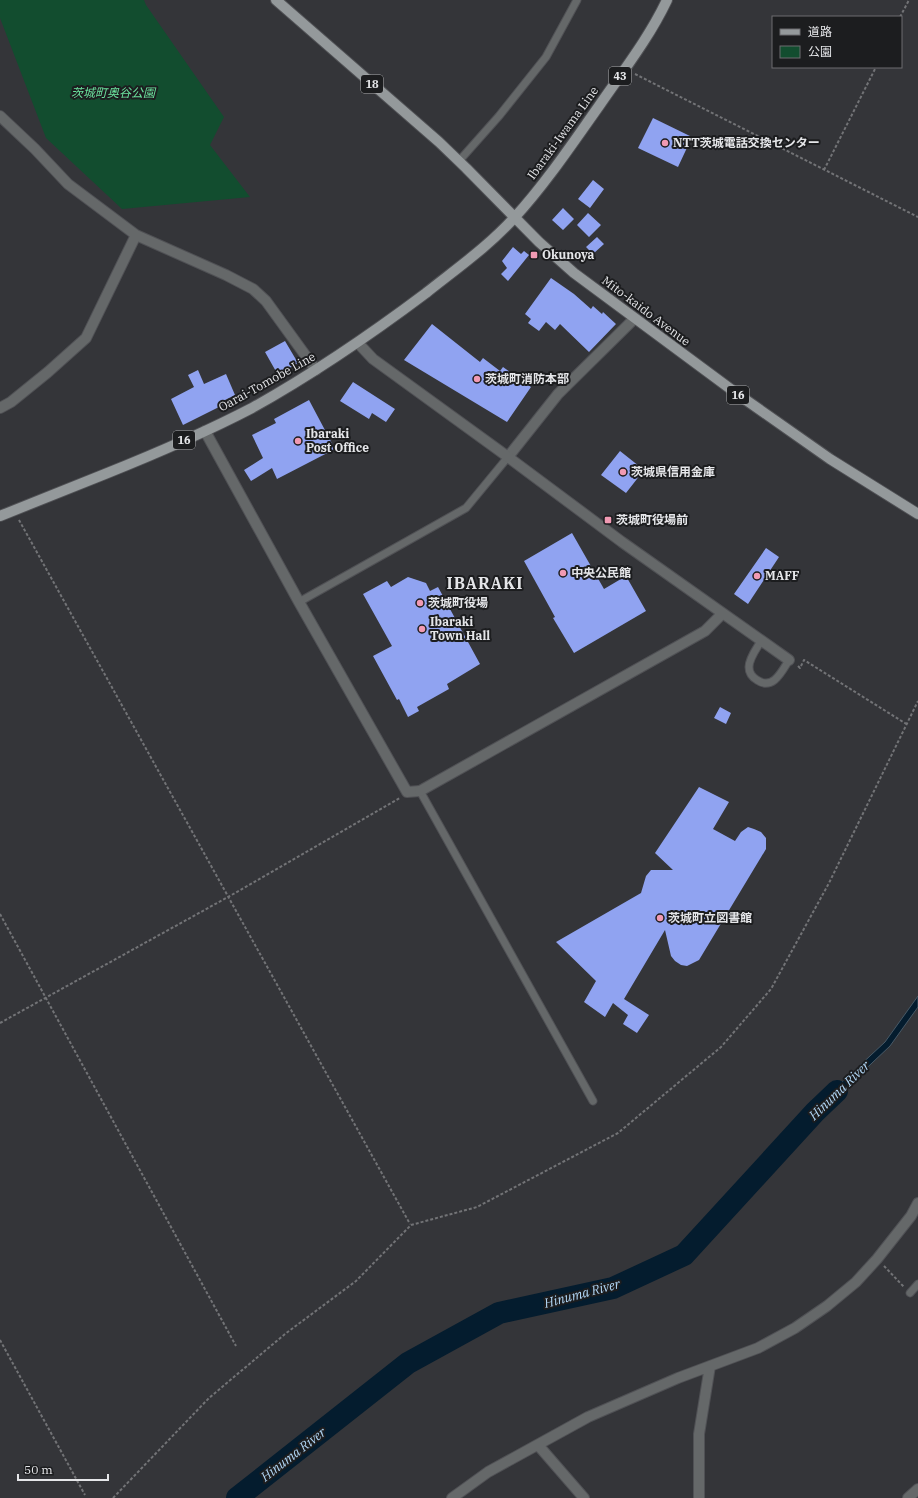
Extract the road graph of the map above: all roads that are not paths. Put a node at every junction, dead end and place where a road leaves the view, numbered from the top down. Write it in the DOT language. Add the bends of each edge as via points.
graph roads {
  1 [pos="276,0"];
  2 [pos="577,0"];
  3 [pos="667,0"];
  4 [pos="0,116"];
  5 [pos="459,161"];
  6 [pos="515,218"];
  7 [pos="136,235"];
  8 [pos="634,318"];
  9 [pos="358,343"];
  10 [pos="316,370"];
  11 [pos="0,408"];
  12 [pos="205,431"];
  13 [pos="508,457"];
  14 [pos="918,514"];
  15 [pos="0,516"];
  16 [pos="299,602"];
  17 [pos="722,614"];
  18 [pos="761,641"];
  19 [pos="789,660"];
  20 [pos="420,791"];
  21 [pos="593,1101"];
  22 [pos="917,1208"];
  23 [pos="918,1284"];
  24 [pos="910,1293"];
  25 [pos="710,1366"];
  26 [pos="538,1445"];
  27 [pos="918,1489"];
  28 [pos="452,1498"];
  29 [pos="584,1498"];
  30 [pos="699,1498"];
  31 [pos="908,1498"];
  1 -- 5 [label="main road, Mito-kaido Avenue / 18"];
  2 -- 5 [label="lane" via="546,57"];
  3 -- 6 [label="main road, Ibaraki-Iwama Line / 43" via="625,69 554,169"];
  4 -- 7 [label="street" via="68,184"];
  5 -- 6 [label="main road, Mito-kaido Avenue / 18"];
  6 -- 8 [label="main road, Mito-kaido Avenue / 16" via="574,273"];
  6 -- 9 [label="main road, Oarai-Tomobe Line / 16" via="473,256"];
  7 -- 10 [label="street" via="253,289 266,301"];
  7 -- 11 [label="street" via="86,338 48,372"];
  8 -- 13 [label="street" via="558,394"];
  8 -- 14 [label="main road, Mito-kaido Avenue / 16" via="830,459"];
  9 -- 10 [label="main road, Oarai-Tomobe Line / 16"];
  9 -- 13 [label="street" via="373,359"];
  10 -- 12 [label="main road, Oarai-Tomobe Line / 16"];
  12 -- 15 [label="main road, Oarai-Tomobe Line / 16"];
  12 -- 16 [label="street"];
  13 -- 16 [label="lane" via="466,508"];
  13 -- 17 [label="street"];
  16 -- 20 [label="street" via="407,792"];
  17 -- 18 [label="street"];
  17 -- 20 [label="street" via="705,630"];
  18 -- 19 [label="street"];
  18 -- 19 [label="lane" via="749,668 757,680 770,683 776,679"];
  20 -- 21 [label="lane"];
  22 -- 25 [label="street" via="856,1282 827,1306 795,1328 758,1348"];
  23 -- 24 [label="lane"];
  25 -- 26 [label="street" via="588,1417"];
  25 -- 30 [label="street" via="699,1434"];
  26 -- 28 [label="street" via="488,1472"];
  26 -- 29 [label="street"];
  27 -- 31 [label="street"];
}
